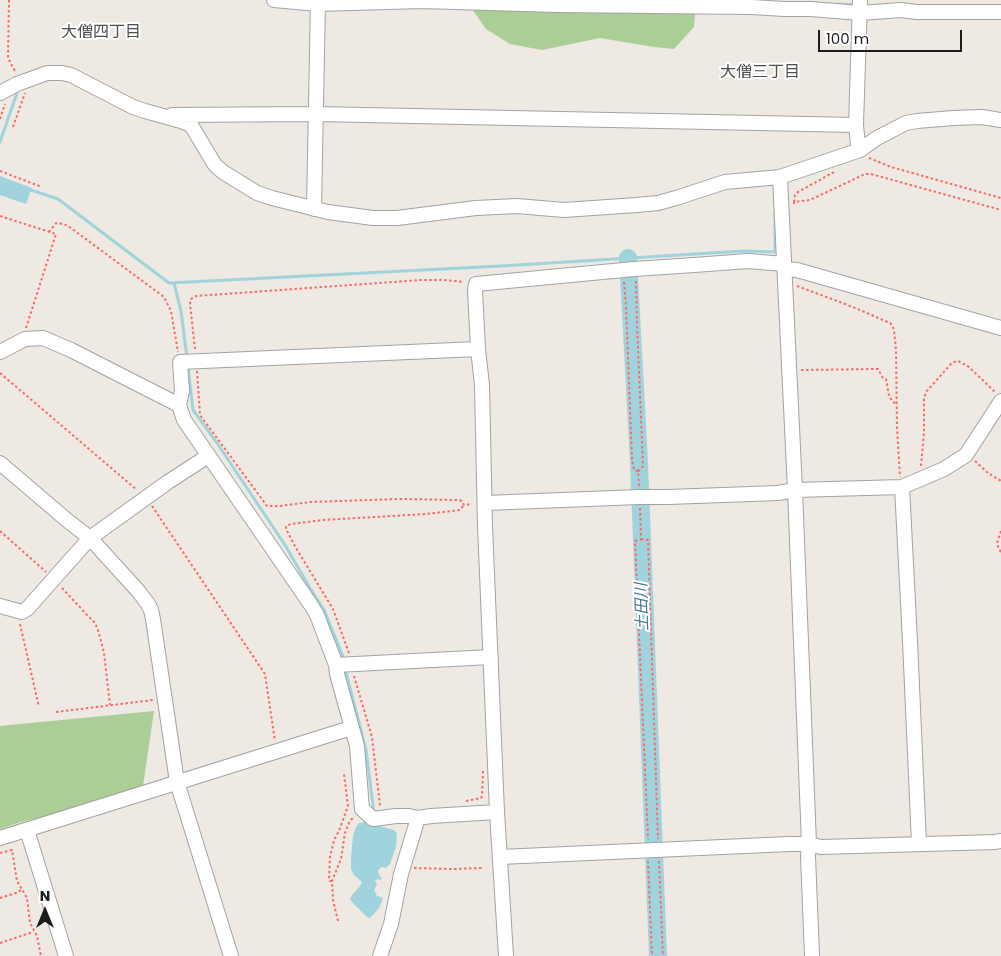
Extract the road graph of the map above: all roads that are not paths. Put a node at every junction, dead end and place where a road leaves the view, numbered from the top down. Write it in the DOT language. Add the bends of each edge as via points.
graph roads {
  1 [pos="274,0"];
  2 [pos="318,2"];
  3 [pos="860,6"];
  4 [pos="1001,12"];
  5 [pos="0,93"];
  6 [pos="315,114"];
  7 [pos="160,115"];
  8 [pos="1001,120"];
  9 [pos="856,125"];
  10 [pos="858,151"];
  11 [pos="780,177"];
  12 [pos="314,209"];
  13 [pos="784,267"];
  14 [pos="1001,328"];
  15 [pos="478,349"];
  16 [pos="0,352"];
  17 [pos="998,397"];
  18 [pos="179,405"];
  19 [pos="208,456"];
  20 [pos="0,463"];
  21 [pos="901,487"];
  22 [pos="794,490"];
  23 [pos="485,503"];
  24 [pos="90,538"];
  25 [pos="0,606"];
  26 [pos="491,658"];
  27 [pos="336,665"];
  28 [pos="351,728"];
  29 [pos="177,782"];
  30 [pos="498,812"];
  31 [pos="418,818"];
  32 [pos="27,830"];
  33 [pos="0,838"];
  34 [pos="1001,841"];
  35 [pos="809,844"];
  36 [pos="919,844"];
  37 [pos="500,856"];
  38 [pos="66,956"];
  39 [pos="231,956"];
  40 [pos="380,956"];
  41 [pos="506,956"];
  42 [pos="812,956"];
  1 -- 2 [label="street"];
  2 -- 3 [label="street"];
  2 -- 6 [label="street"];
  3 -- 4 [label="street" via="917,12"];
  3 -- 9 [label="street"];
  5 -- 7 [label="street" via="48,73 62,73"];
  6 -- 7 [label="street"];
  6 -- 9 [label="street"];
  6 -- 12 [label="street"];
  7 -- 12 [label="street" via="191,125 215,165 257,193"];
  8 -- 10 [label="street" via="982,117 906,123"];
  9 -- 10 [label="street"];
  10 -- 11 [label="street"];
  11 -- 12 [label="street" via="725,182 658,203 637,205 564,210 517,206 476,208 397,218 373,218"];
  11 -- 13 [label="street"];
  13 -- 14 [label="street"];
  13 -- 15 [label="street" via="748,261 629,274 476,284"];
  13 -- 22 [label="street"];
  15 -- 18 [label="street" via="180,362 182,390"];
  15 -- 23 [label="street"];
  16 -- 18 [label="street" via="25,339 43,338"];
  17 -- 21 [label="street" via="966,455 944,469"];
  18 -- 19 [label="street" via="184,420"];
  19 -- 24 [label="street"];
  19 -- 27 [label="street" via="311,605"];
  20 -- 24 [label="street"];
  21 -- 22 [label="street"];
  21 -- 36 [label="street"];
  22 -- 23 [label="street"];
  22 -- 35 [label="street"];
  23 -- 26 [label="street"];
  24 -- 25 [label="street" via="27,609 22,612"];
  24 -- 29 [label="street" via="151,610"];
  26 -- 27 [label="street"];
  26 -- 30 [label="street"];
  27 -- 28 [label="street"];
  28 -- 29 [label="street"];
  28 -- 31 [label="street" via="357,746 362,810 373,819"];
  29 -- 32 [label="street"];
  29 -- 39 [label="street"];
  30 -- 31 [label="street"];
  30 -- 37 [label="street"];
  31 -- 40 [label="street"];
  32 -- 33 [label="street"];
  32 -- 38 [label="street"];
  34 -- 36 [label="street"];
  35 -- 36 [label="street" via="821,847"];
  35 -- 37 [label="street"];
  35 -- 42 [label="street"];
  37 -- 41 [label="street"];
}
